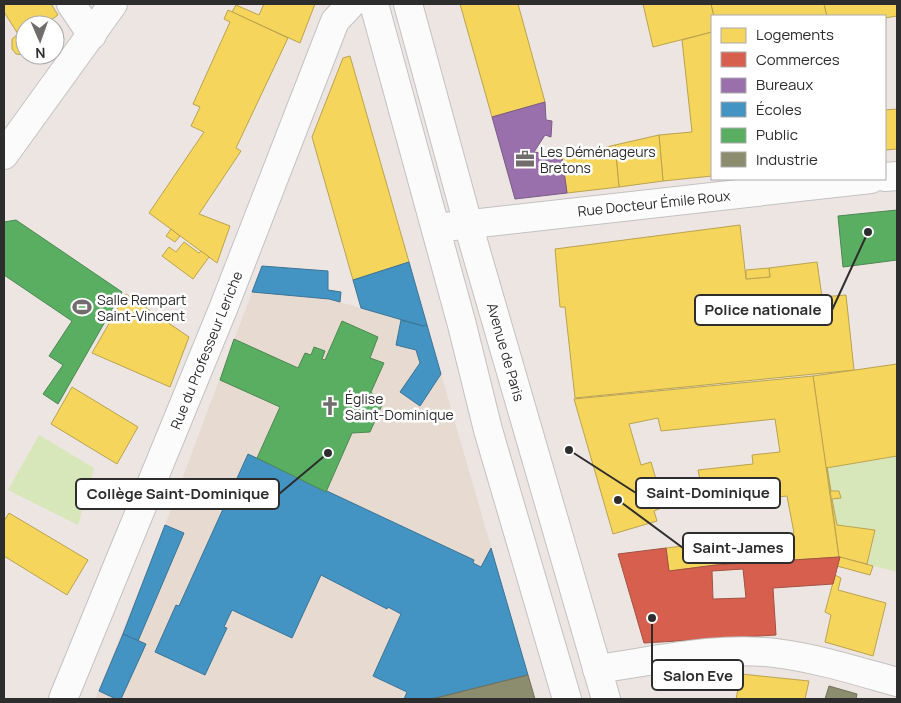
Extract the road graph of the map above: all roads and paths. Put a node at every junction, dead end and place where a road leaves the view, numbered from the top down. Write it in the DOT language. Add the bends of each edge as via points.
graph roads {
  1 [pos="71,4"];
  2 [pos="113,4"];
  3 [pos="352,4"];
  4 [pos="374,4"];
  5 [pos="408,4"];
  6 [pos="92,35"];
  7 [pos="4,155"];
  8 [pos="862,180"];
  9 [pos="468,224"];
  10 [pos="436,228"];
  11 [pos="597,669"];
  12 [pos="897,682"];
  13 [pos="63,699"];
  14 [pos="566,699"];
  15 [pos="606,699"];
  1 -- 6 [label="street"];
  2 -- 6 [label="street"];
  3 -- 13 [label="street, Rue du Professeur Leriche" via="335,21 223,310"];
  4 -- 10 [label="street"];
  5 -- 9 [label="street, Avenue de Paris"];
  6 -- 7 [label="street"];
  8 -- 9 [label="street, Rue Docteur Émile Roux"];
  9 -- 10 [label="street, Rue Docteur Émile Roux"];
  9 -- 11 [label="street, Avenue de Paris"];
  10 -- 14 [label="street" via="488,430"];
  11 -- 12 [label="street" via="727,652 774,653"];
  11 -- 15 [label="street, Avenue de Paris"];
}
